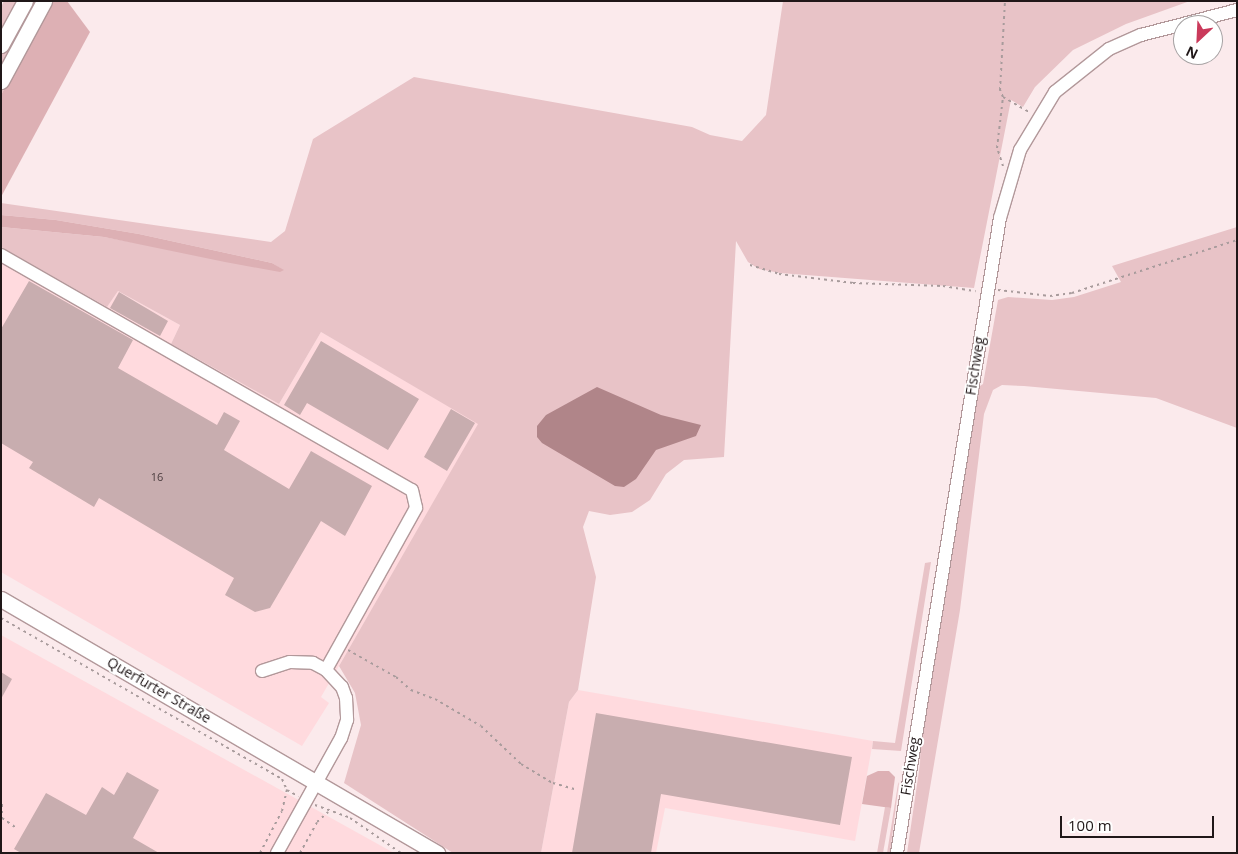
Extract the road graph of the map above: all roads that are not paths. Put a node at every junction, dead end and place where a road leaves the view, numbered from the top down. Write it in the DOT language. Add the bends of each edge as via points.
graph roads {
  1 [pos="25,1"];
  2 [pos="44,1"];
  3 [pos="1237,10"];
  4 [pos="1,45"];
  5 [pos="1,81"];
  6 [pos="1,255"];
  7 [pos="1,599"];
  8 [pos="1,609"];
  9 [pos="326,670"];
  10 [pos="262,671"];
  11 [pos="315,784"];
  12 [pos="277,853"];
  13 [pos="437,853"];
  14 [pos="897,853"];
  1 -- 4 [label="main road"];
  2 -- 5 [label="main road"];
  3 -- 14 [label="street, Fischweg" via="1141,35 1109,49 1055,92 1038,116 1009,180 988,289"];
  6 -- 9 [label="street" via="412,490 416,508"];
  7 -- 11 [label="main road, Querfurter Straße" via="290,766"];
  8 -- 11 [label="main road, Querfurter Straße" via="280,771"];
  9 -- 10 [label="street" via="313,663 290,662"];
  9 -- 11 [label="street" via="342,687 347,720"];
  11 -- 12 [label="street"];
  11 -- 13 [label="main road, Querfurter Straße"];
}
